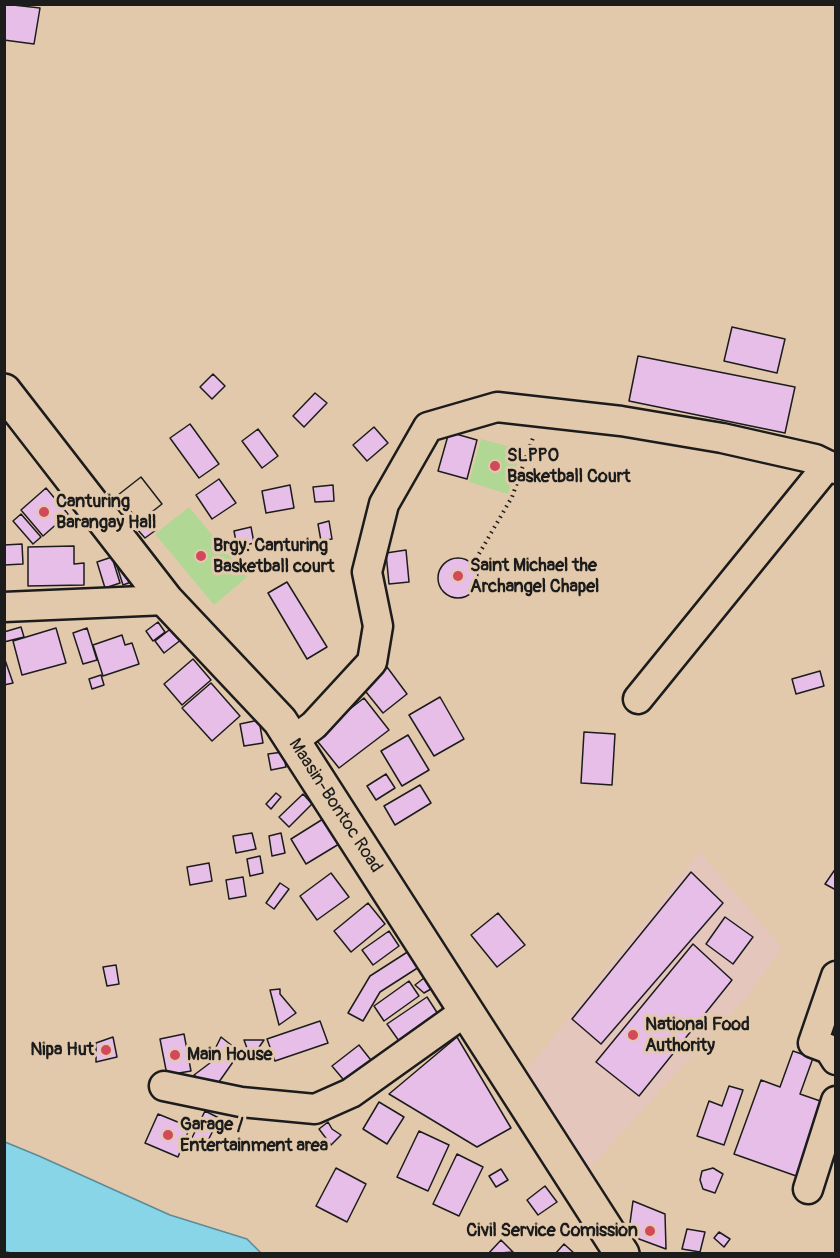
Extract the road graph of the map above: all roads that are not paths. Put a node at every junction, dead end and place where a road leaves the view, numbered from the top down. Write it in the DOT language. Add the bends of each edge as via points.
graph roads {
  1 [pos="4,391"];
  2 [pos="832,467"];
  3 [pos="166,600"];
  4 [pos="4,607"];
  5 [pos="638,699"];
  6 [pos="293,741"];
  7 [pos="836,976"];
  8 [pos="466,1011"];
  9 [pos="836,1060"];
  10 [pos="164,1086"];
  11 [pos="836,1101"];
  12 [pos="808,1189"];
  13 [pos="622,1254"];
  1 -- 3 [label="main road, Maasin-Bontoc Road"];
  2 -- 5 [label="street"];
  2 -- 6 [label="street" via="815,459 722,438 621,421 497,407 428,427 384,504 367,572 378,626 372,662 314,725"];
  3 -- 4 [label="street"];
  3 -- 6 [label="main road, Maasin-Bontoc Road" via="280,721"];
  6 -- 8 [label="main road, Maasin-Bontoc Road"];
  7 -- 9 [label="street" via="813,1043 829,1049"];
  8 -- 10 [label="street" via="351,1093 315,1109 241,1102"];
  8 -- 13 [label="main road, Maasin-Bontoc Road"];
  11 -- 12 [label="street"];
}
